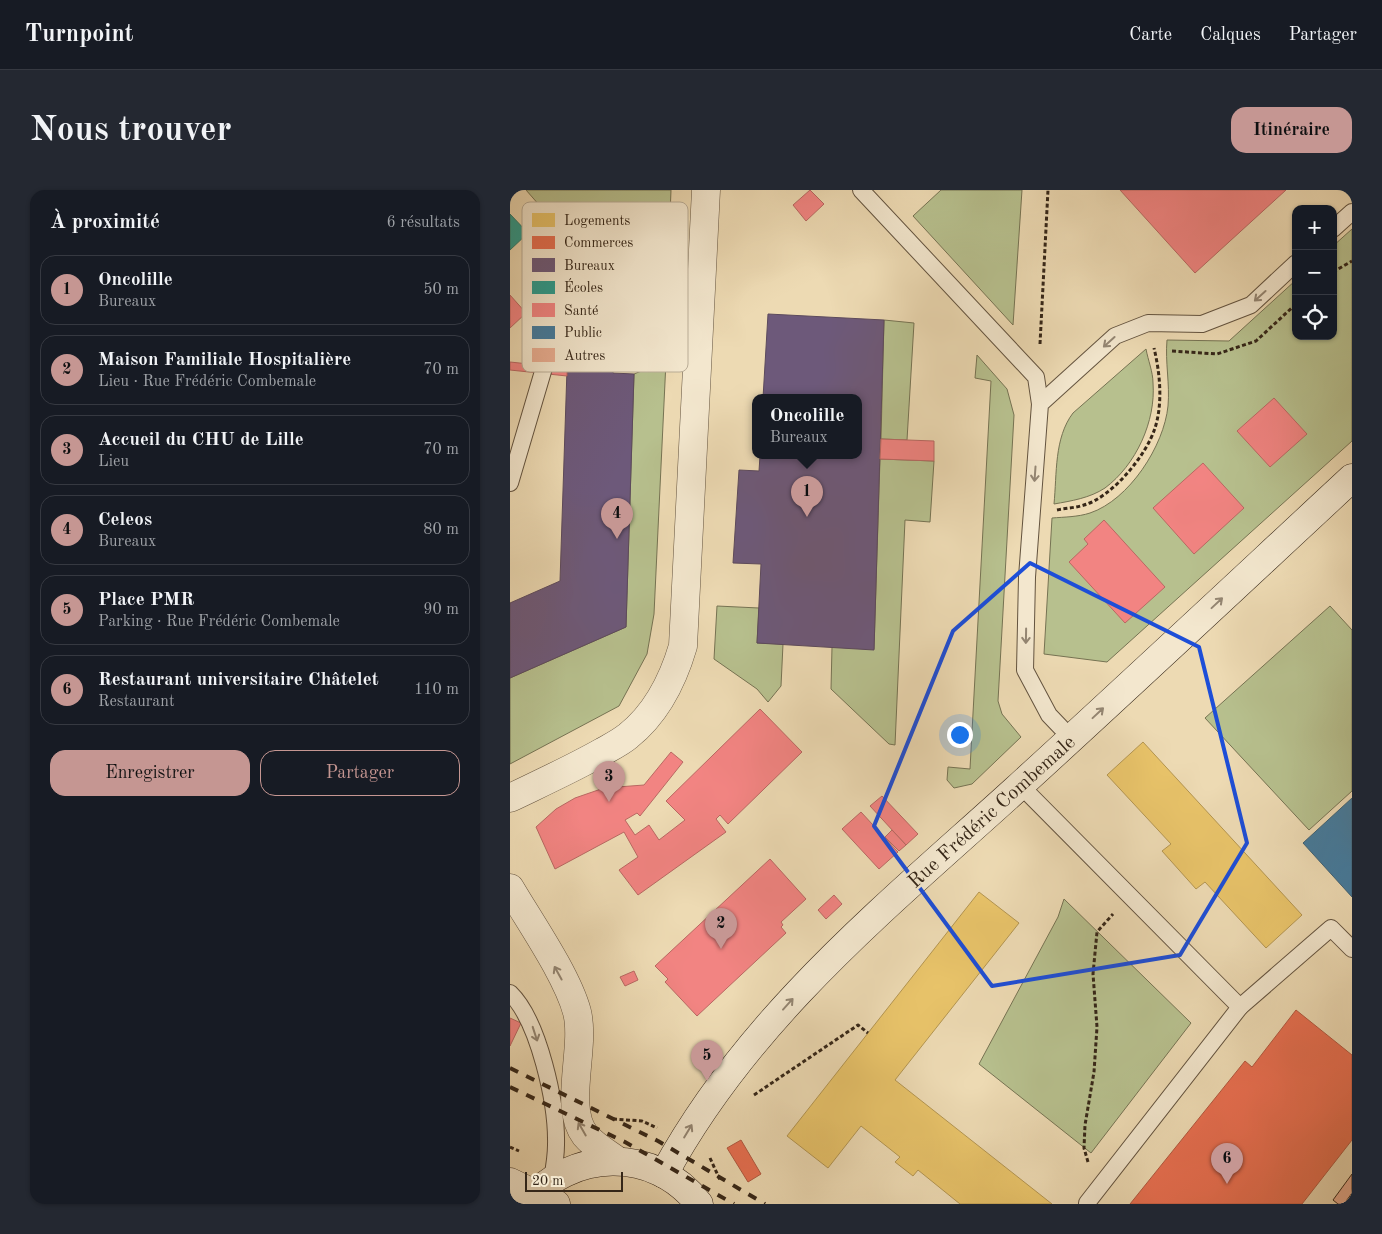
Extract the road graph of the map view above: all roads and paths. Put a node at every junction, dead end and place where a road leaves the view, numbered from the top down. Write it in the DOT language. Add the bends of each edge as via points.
graph roads {
  1 [pos="706,190"];
  2 [pos="861,190"];
  3 [pos="1048,190"];
  4 [pos="1352,212"];
  5 [pos="1337,225"];
  6 [pos="1352,261"];
  7 [pos="1292,268"];
  8 [pos="1337,270"];
  9 [pos="1152,340"];
  10 [pos="688,343"];
  11 [pos="699,348"];
  12 [pos="1040,352"];
  13 [pos="543,372"];
  14 [pos="1040,404"];
  15 [pos="1352,478"];
  16 [pos="510,484"];
  17 [pos="1032,514"];
  18 [pos="1071,738"];
  19 [pos="1020,786"];
  20 [pos="510,798"];
  21 [pos="510,888"];
  22 [pos="1130,896"];
  23 [pos="1352,949"];
  24 [pos="510,993"];
  25 [pos="1240,1007"];
  26 [pos="868,1033"];
  27 [pos="751,1097"];
  28 [pos="618,1161"];
  29 [pos="664,1174"];
  30 [pos="510,1182"];
  31 [pos="542,1195"];
  32 [pos="1091,1198"];
  33 [pos="699,1204"];
  1 -- 11 [label="street"];
  2 -- 14 [label="lane" via="1036,377"];
  3 -- 12 [label="path"];
  4 -- 5 [label="lane"];
  6 -- 8 [label="path"];
  7 -- 14 [label="lane, one-way" via="1251,304 1202,324 1148,323 1115,336"];
  9 -- 17 [label="path" via="1158,368 1158,410 1155,428 1133,467 1108,493 1085,505"];
  10 -- 11 [label="lane"];
  11 -- 20 [label="street" via="683,646 677,668 652,711 628,736 583,763"];
  13 -- 16 [label="lane"];
  14 -- 17 [label="lane, one-way"];
  18 -- 15 [label="street, Rue Frédéric Combemale, one-way"];
  17 -- 18 [label="lane, one-way" via="1025,670 1049,715"];
  18 -- 19 [label="street, Rue Frédéric Combemale"];
  19 -- 22 [label="lane"];
  29 -- 19 [label="street, Rue Frédéric Combemale, one-way" via="694,1120 744,1052 806,984 832,956"];
  28 -- 21 [label="street, one-way" via="590,1140 579,1126 576,1112 580,1050 576,1011 560,974"];
  22 -- 25 [label="lane"];
  22 -- 32 [label="path" via="1097,932 1093,974 1095,1054 1084,1148"];
  23 -- 25 [label="lane" via="1331,928"];
  24 -- 31 [label="lane, one-way" via="532,1024 546,1075 556,1143"];
  25 -- 32 [label="lane"];
  26 -- 27 [label="path" via="858,1025"];
  28 -- 29 [label="street" via="642,1165"];
  28 -- 31 [label="street" via="577,1166"];
  29 -- 33 [label="street" via="685,1188"];
  30 -- 31 [label="street"];
}
